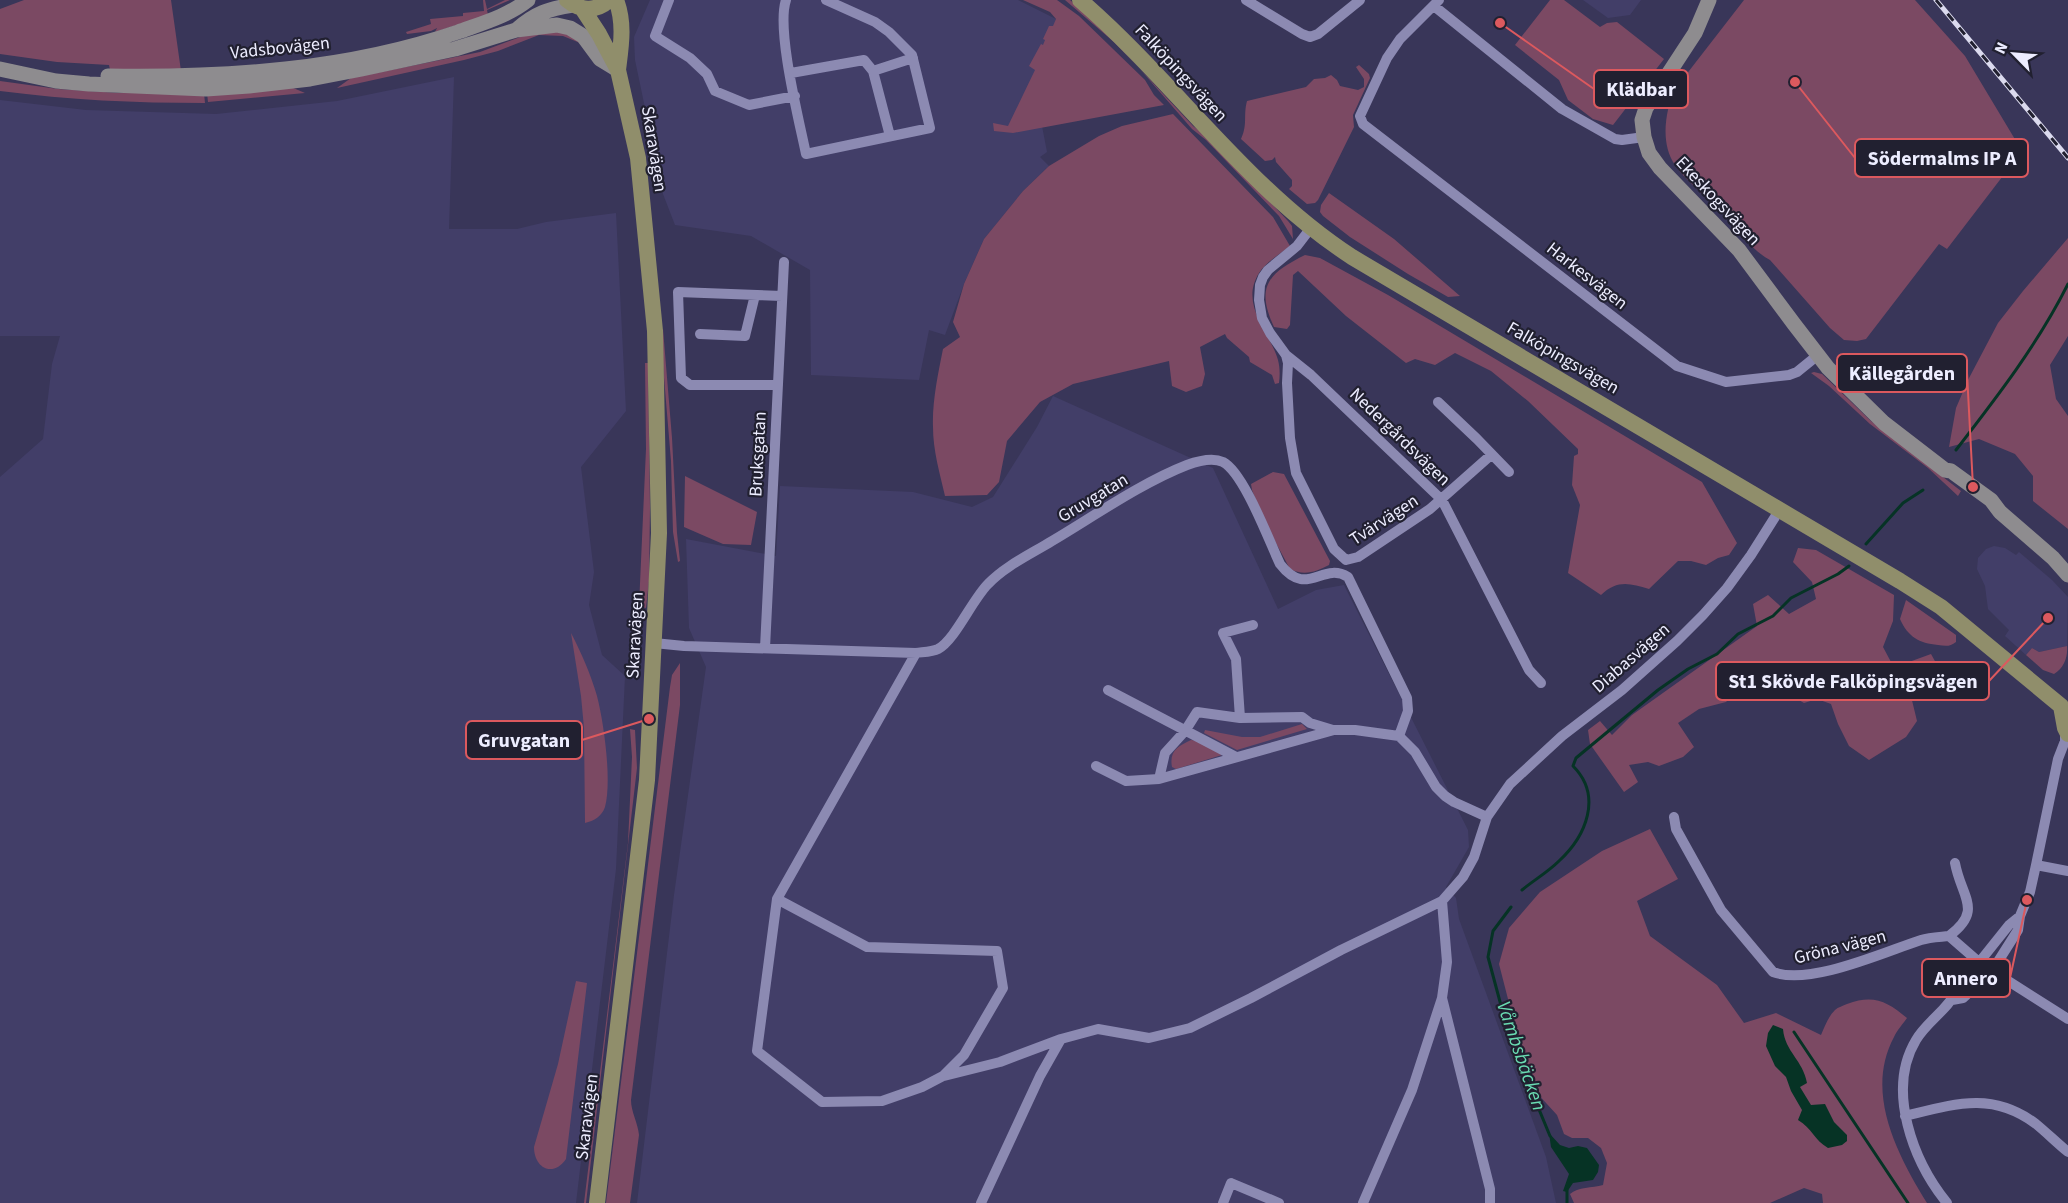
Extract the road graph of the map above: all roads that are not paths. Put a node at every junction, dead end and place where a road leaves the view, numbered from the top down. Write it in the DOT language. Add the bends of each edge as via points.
graph roads {
  1 [pos="528,0"];
  2 [pos="669,0"];
  3 [pos="786,0"];
  4 [pos="826,0"];
  5 [pos="1080,0"];
  6 [pos="1246,0"];
  7 [pos="1360,0"];
  8 [pos="1708,0"];
  9 [pos="611,1"];
  10 [pos="1436,3"];
  11 [pos="574,4"];
  12 [pos="516,30"];
  13 [pos="913,58"];
  14 [pos="0,69"];
  15 [pos="618,70"];
  16 [pos="873,70"];
  17 [pos="24,73"];
  18 [pos="791,73"];
  19 [pos="795,96"];
  20 [pos="890,136"];
  21 [pos="1644,137"];
  22 [pos="1310,229"];
  23 [pos="784,262"];
  24 [pos="755,295"];
  25 [pos="782,296"];
  26 [pos="700,334"];
  27 [pos="1286,355"];
  28 [pos="1818,355"];
  29 [pos="778,385"];
  30 [pos="1438,402"];
  31 [pos="1491,454"];
  32 [pos="1509,472"];
  33 [pos="1442,500"];
  34 [pos="1780,509"];
  35 [pos="2068,575"];
  36 [pos="1253,625"];
  37 [pos="654,643"];
  38 [pos="765,648"];
  39 [pos="916,653"];
  40 [pos="1541,683"];
  41 [pos="1108,690"];
  42 [pos="1240,718"];
  43 [pos="2066,724"];
  44 [pos="1334,730"];
  45 [pos="1185,731"];
  46 [pos="1399,736"];
  47 [pos="1236,757"];
  48 [pos="1096,766"];
  49 [pos="1159,779"];
  50 [pos="1487,816"];
  51 [pos="1674,817"];
  52 [pos="1955,863"];
  53 [pos="2036,865"];
  54 [pos="2068,872"];
  55 [pos="777,899"];
  56 [pos="1442,901"];
  57 [pos="2020,916"];
  58 [pos="1949,936"];
  59 [pos="1980,963"];
  60 [pos="1992,971"];
  61 [pos="1442,998"];
  62 [pos="1952,1000"];
  63 [pos="2068,1019"];
  64 [pos="1061,1039"];
  65 [pos="943,1076"];
  66 [pos="1905,1116"];
  67 [pos="2068,1152"];
  68 [pos="597,1203"];
  69 [pos="981,1203"];
  70 [pos="1223,1203"];
  71 [pos="1279,1203"];
  72 [pos="1364,1203"];
  73 [pos="1490,1203"];
  74 [pos="1947,1203"];
  1 -- 17 [label="main road, Vadsbovägen" via="501,17 441,38 307,67 152,77"];
  2 -- 19 [label="street" via="655,36 690,58 707,74 715,91 749,105"];
  3 -- 18 [label="street" via="783,24"];
  4 -- 13 [label="street" via="874,22"];
  5 -- 22 [label="main road, Falköpingsvägen" via="1114,29 1239,164"];
  6 -- 7 [label="street" via="1310,37"];
  8 -- 21 [label="main road" via="1695,33 1646,108 1642,120"];
  9 -- 11 [label="main road" via="599,7"];
  9 -- 15 [label="main road, Skaravägen" via="614,40 621,51"];
  10 -- 21 [label="street" via="1562,109 1615,139"];
  10 -- 28 [label="street, Harkesvägen" via="1387,58 1360,119 1368,128 1677,366 1726,382 1789,375"];
  11 -- 12 [label="main road, Vadsbovägen" via="532,16"];
  11 -- 15 [label="main road, Skaravägen" via="599,34"];
  12 -- 15 [label="main road, Vadsbovägen" via="557,25 570,28 589,41 600,59"];
  12 -- 17 [label="main road, Vadsbovägen" via="455,49 362,69 249,86 137,88 56,81"];
  13 -- 16 [label="street"];
  13 -- 20 [label="street" via="930,128"];
  14 -- 17 [label="main road, Vadsbovägen"];
  15 -- 37 [label="main road, Skaravägen" via="638,158 655,331 659,533"];
  16 -- 18 [label="street" via="864,60"];
  16 -- 20 [label="street"];
  18 -- 19 [label="street"];
  19 -- 20 [label="street" via="806,154"];
  21 -- 28 [label="main road, Ekeskogsvägen" via="1660,168 1739,250"];
  22 -- 27 [label="street, Nedergårdsvägen" via="1297,246 1268,270 1260,285 1262,318"];
  22 -- 34 [label="main road, Falköpingsvägen"];
  23 -- 25 [label="street, Bruksgatan"];
  24 -- 25 [label="street"];
  24 -- 26 [label="street" via="745,336"];
  24 -- 29 [label="street" via="678,292 681,378 690,385"];
  25 -- 29 [label="street, Bruksgatan"];
  27 -- 33 [label="street, Nedergårdsvägen"];
  27 -- 33 [label="street, Tvärvägen" via="1290,438 1296,473 1334,549 1346,560 1359,557"];
  28 -- 35 [label="main road, Ekeskogsvägen" via="1884,423 1986,507 2000,512"];
  29 -- 38 [label="street, Bruksgatan"];
  30 -- 31 [label="street"];
  31 -- 32 [label="street"];
  31 -- 33 [label="street, Tvärvägen"];
  33 -- 40 [label="street, Nedergårdsvägen" via="1529,670"];
  34 -- 43 [label="main road, Falköpingsvägen" via="1941,607"];
  34 -- 50 [label="street, Diabasvägen" via="1751,555 1703,615 1622,690 1525,769"];
  36 -- 42 [label="street" via="1223,633 1236,659"];
  37 -- 38 [label="street, Gruvgatan"];
  37 -- 68 [label="main road, Skaravägen" via="647,780"];
  38 -- 39 [label="street, Gruvgatan"];
  39 -- 46 [label="street, Gruvgatan" via="938,650 981,591 1011,567 1116,502 1175,471 1201,461 1221,461 1234,471 1244,487 1288,575 1299,580 1342,573 1355,587 1407,698 1408,711"];
  39 -- 55 [label="street"];
  41 -- 45 [label="street"];
  42 -- 44 [label="street" via="1302,717"];
  42 -- 45 [label="street" via="1197,712"];
  43 -- 53 [label="street"];
  44 -- 46 [label="street"];
  44 -- 47 [label="street"];
  45 -- 47 [label="street"];
  45 -- 49 [label="street" via="1165,753"];
  46 -- 50 [label="street" via="1445,796"];
  47 -- 49 [label="street"];
  48 -- 49 [label="street" via="1126,781"];
  50 -- 56 [label="street, Diabasvägen" via="1474,857"];
  51 -- 58 [label="street, Gröna vägen" via="1676,829 1721,910 1773,972 1801,976 1878,957 1923,939"];
  52 -- 58 [label="street" via="1969,911 1961,927"];
  53 -- 54 [label="street"];
  53 -- 57 [label="street"];
  55 -- 65 [label="street" via="757,1052 822,1102 882,1101"];
  55 -- 65 [label="street" via="867,947 997,951 1003,987 964,1055"];
  56 -- 61 [label="street" via="1447,962"];
  56 -- 64 [label="street" via="1190,1028 1149,1038 1098,1029"];
  57 -- 59 [label="street"];
  57 -- 60 [label="street" via="2018,930"];
  58 -- 59 [label="street"];
  59 -- 60 [label="street"];
  59 -- 62 [label="street"];
  60 -- 62 [label="street" via="1963,998"];
  60 -- 63 [label="street"];
  61 -- 72 [label="street" via="1412,1090"];
  61 -- 73 [label="street" via="1490,1189"];
  62 -- 66 [label="street" via="1921,1031 1910,1050 1902,1082"];
  64 -- 65 [label="street" via="1000,1062"];
  64 -- 69 [label="street"];
  66 -- 67 [label="street" via="1961,1103 1992,1102 2036,1124"];
  66 -- 74 [label="street" via="1928,1176"];
  70 -- 71 [label="street" via="1231,1184"];
}
